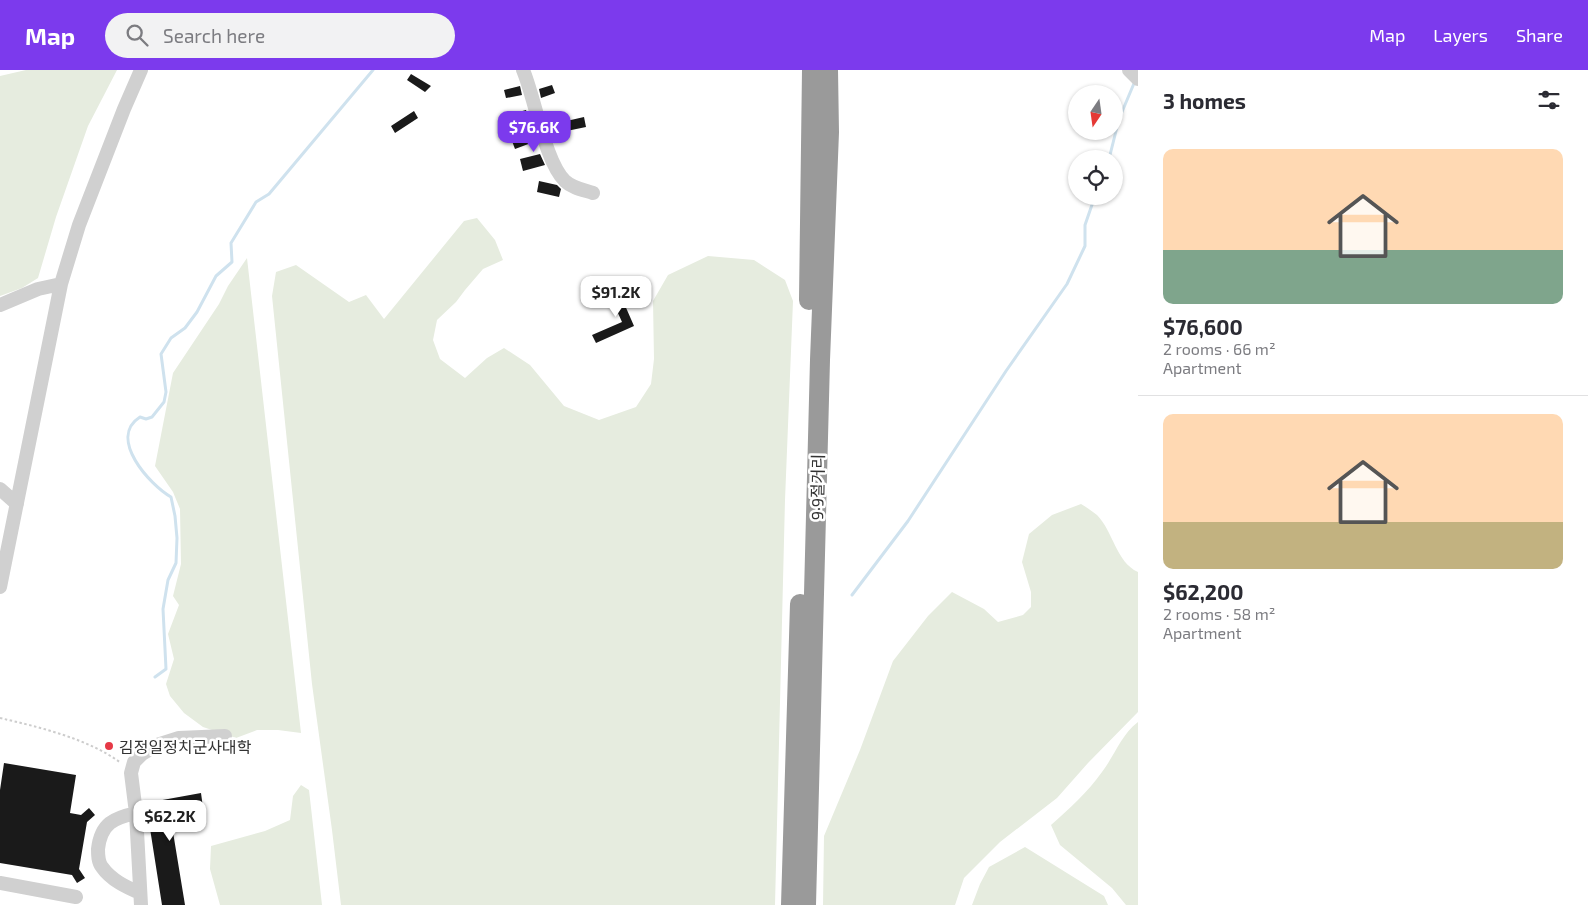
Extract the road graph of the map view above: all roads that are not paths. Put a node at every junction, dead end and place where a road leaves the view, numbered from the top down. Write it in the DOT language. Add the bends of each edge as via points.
graph roads {
  1 [pos="141,70"];
  2 [pos="523,70"];
  3 [pos="812,70"];
  4 [pos="828,70"];
  5 [pos="1129,70"];
  6 [pos="1138,79"];
  7 [pos="593,193"];
  8 [pos="61,284"];
  9 [pos="0,305"];
  10 [pos="0,488"];
  11 [pos="18,504"];
  12 [pos="0,586"];
  13 [pos="225,736"];
  14 [pos="136,813"];
  15 [pos="0,883"];
  16 [pos="76,897"];
  17 [pos="140,899"];
  18 [pos="791,905"];
  19 [pos="806,905"];
  1 -- 8 [label="street" via="79,225"];
  2 -- 7 [label="street" via="558,173 566,182"];
  3 -- 18 [label="highway, 9·9절거리" via="808,344"];
  4 -- 19 [label="highway, 9·9절거리" via="829,132"];
  5 -- 6 [label="street"];
  8 -- 9 [label="street" via="38,289"];
  8 -- 11 [label="street"];
  10 -- 11 [label="street"];
  11 -- 12 [label="street"];
  13 -- 14 [label="street" via="179,738 142,754 134,762 131,773"];
  14 -- 17 [label="street"];
  14 -- 17 [label="street" via="120,817 106,827 101,835 98,854 99,862 108,874"];
  15 -- 16 [label="street"];
}
